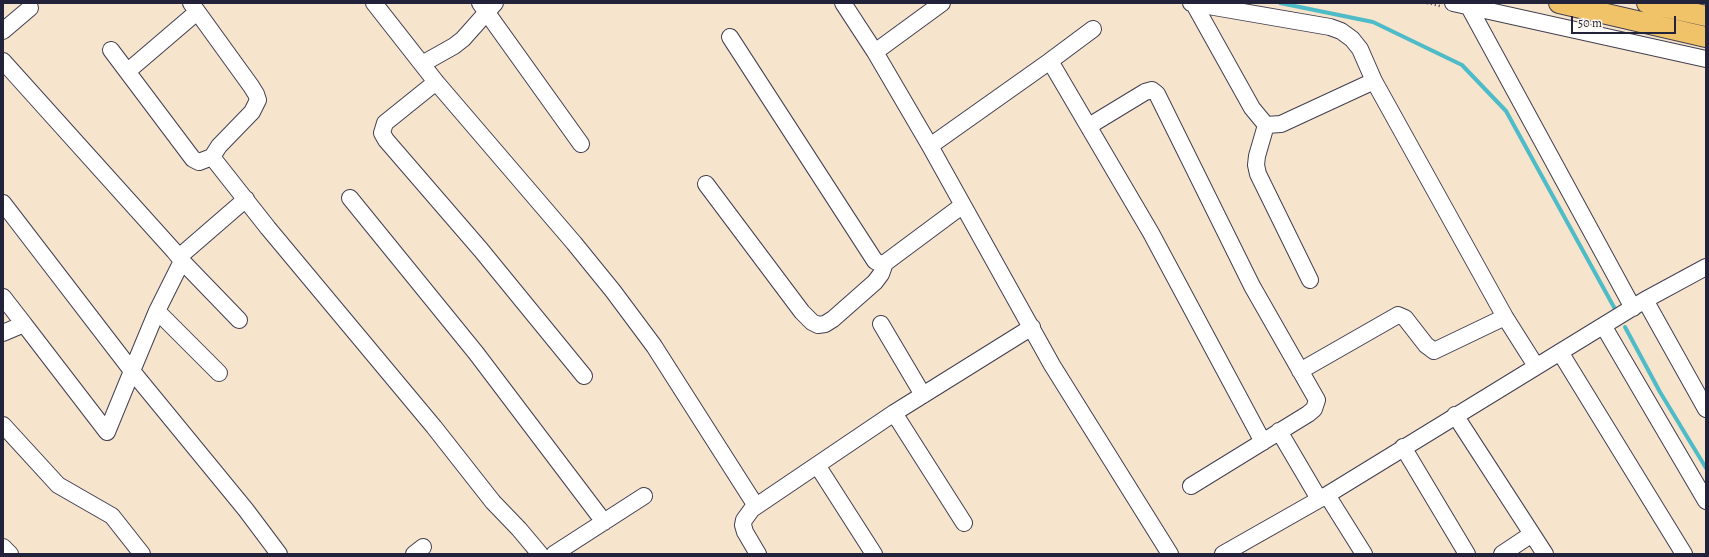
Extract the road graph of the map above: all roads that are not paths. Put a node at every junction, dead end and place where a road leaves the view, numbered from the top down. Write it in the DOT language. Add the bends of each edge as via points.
graph roads {
  1 [pos="374,3"];
  2 [pos="843,3"];
  3 [pos="942,3"];
  4 [pos="1192,3"];
  5 [pos="1453,3"];
  6 [pos="1559,3"];
  7 [pos="1647,3"];
  8 [pos="487,6"];
  9 [pos="194,7"];
  10 [pos="1469,7"];
  11 [pos="30,8"];
  12 [pos="1706,16"];
  13 [pos="1092,29"];
  14 [pos="3,31"];
  15 [pos="730,37"];
  16 [pos="1706,37"];
  17 [pos="111,50"];
  18 [pos="875,52"];
  19 [pos="1706,60"];
  20 [pos="3,61"];
  21 [pos="1050,62"];
  22 [pos="128,71"];
  23 [pos="430,74"];
  24 [pos="1374,81"];
  25 [pos="1266,125"];
  26 [pos="1089,126"];
  27 [pos="581,144"];
  28 [pos="930,146"];
  29 [pos="212,157"];
  30 [pos="706,184"];
  31 [pos="350,198"];
  32 [pos="246,199"];
  33 [pos="3,203"];
  34 [pos="963,205"];
  35 [pos="181,259"];
  36 [pos="885,263"];
  37 [pos="1706,267"];
  38 [pos="1310,280"];
  39 [pos="3,297"];
  40 [pos="1639,304"];
  41 [pos="157,311"];
  42 [pos="1505,316"];
  43 [pos="239,320"];
  44 [pos="24,324"];
  45 [pos="881,324"];
  46 [pos="1032,327"];
  47 [pos="1604,327"];
  48 [pos="3,333"];
  49 [pos="1560,352"];
  50 [pos="1536,366"];
  51 [pos="132,371"];
  52 [pos="1300,371"];
  53 [pos="219,373"];
  54 [pos="584,376"];
  55 [pos="923,395"];
  56 [pos="1706,408"];
  57 [pos="894,413"];
  58 [pos="1455,415"];
  59 [pos="3,425"];
  60 [pos="1280,431"];
  61 [pos="1263,442"];
  62 [pos="1403,447"];
  63 [pos="817,465"];
  64 [pos="1191,486"];
  65 [pos="644,496"];
  66 [pos="1323,497"];
  67 [pos="1706,501"];
  68 [pos="756,506"];
  69 [pos="604,522"];
  70 [pos="964,523"];
  71 [pos="1532,534"];
  72 [pos="3,546"];
  73 [pos="10,554"];
  74 [pos="142,554"];
  75 [pos="278,554"];
  76 [pos="540,554"];
  77 [pos="554,554"];
  78 [pos="758,554"];
  79 [pos="874,554"];
  80 [pos="1170,554"];
  81 [pos="1224,554"];
  82 [pos="1364,554"];
  83 [pos="1467,554"];
  84 [pos="1502,554"];
  85 [pos="1545,554"];
  86 [pos="1684,554"];
  1 -- 23 [label="street"];
  2 -- 18 [label="street"];
  3 -- 18 [label="street"];
  4 -- 24 [label="street" via="1341,31 1356,43"];
  4 -- 25 [label="street" via="1252,108"];
  5 -- 10 [label="street"];
  6 -- 16 [label="main road"];
  7 -- 12 [label="main road"];
  8 -- 23 [label="street"];
  8 -- 27 [label="street"];
  9 -- 22 [label="street"];
  9 -- 29 [label="street" via="251,86 258,100 252,112 219,146"];
  10 -- 19 [label="street"];
  10 -- 40 [label="street"];
  11 -- 14 [label="street"];
  13 -- 21 [label="street"];
  15 -- 36 [label="street" via="872,257 878,263"];
  17 -- 22 [label="street"];
  18 -- 28 [label="street"];
  20 -- 35 [label="street"];
  21 -- 26 [label="street"];
  21 -- 28 [label="street"];
  22 -- 29 [label="street" via="193,159 199,162"];
  23 -- 54 [label="street" via="385,123 382,133"];
  23 -- 68 [label="street" via="613,291 654,346"];
  24 -- 25 [label="street" via="1281,124"];
  24 -- 42 [label="street"];
  25 -- 38 [label="street" via="1257,156 1258,174"];
  26 -- 52 [label="street" via="1145,92 1152,90 1157,94 1252,286"];
  26 -- 61 [label="street" via="1151,233"];
  28 -- 34 [label="street"];
  29 -- 32 [label="street"];
  30 -- 36 [label="street" via="802,312 818,325 833,320 875,282"];
  31 -- 69 [label="street" via="476,353"];
  32 -- 35 [label="street"];
  32 -- 76 [label="street" via="493,502"];
  33 -- 51 [label="street"];
  34 -- 36 [label="street"];
  34 -- 46 [label="street"];
  35 -- 41 [label="street"];
  35 -- 43 [label="street"];
  37 -- 40 [label="street"];
  39 -- 44 [label="street"];
  40 -- 47 [label="street"];
  40 -- 56 [label="street"];
  41 -- 51 [label="street"];
  41 -- 53 [label="street"];
  42 -- 50 [label="street"];
  42 -- 52 [label="street" via="1434,351 1426,345 1406,318 1398,315"];
  44 -- 48 [label="street"];
  44 -- 51 [label="street" via="107,432"];
  45 -- 55 [label="street"];
  46 -- 55 [label="street"];
  46 -- 80 [label="street" via="1052,365"];
  47 -- 49 [label="street"];
  47 -- 67 [label="street"];
  49 -- 50 [label="street"];
  49 -- 86 [label="street"];
  50 -- 58 [label="street"];
  51 -- 75 [label="street" via="246,510"];
  52 -- 60 [label="street" via="1315,394 1317,405 1308,414"];
  55 -- 57 [label="street"];
  57 -- 63 [label="street"];
  57 -- 70 [label="street"];
  58 -- 62 [label="street"];
  58 -- 71 [label="street"];
  59 -- 74 [label="street" via="58,485 112,516"];
  60 -- 61 [label="street"];
  60 -- 66 [label="street"];
  61 -- 64 [label="street"];
  62 -- 66 [label="street"];
  62 -- 83 [label="street"];
  63 -- 68 [label="street"];
  63 -- 79 [label="street"];
  65 -- 69 [label="street"];
  66 -- 81 [label="street"];
  66 -- 82 [label="street"];
  68 -- 78 [label="street" via="747,515 743,525"];
  69 -- 77 [label="street"];
  71 -- 84 [label="street"];
  71 -- 85 [label="street"];
  72 -- 73 [label="street"];
}
